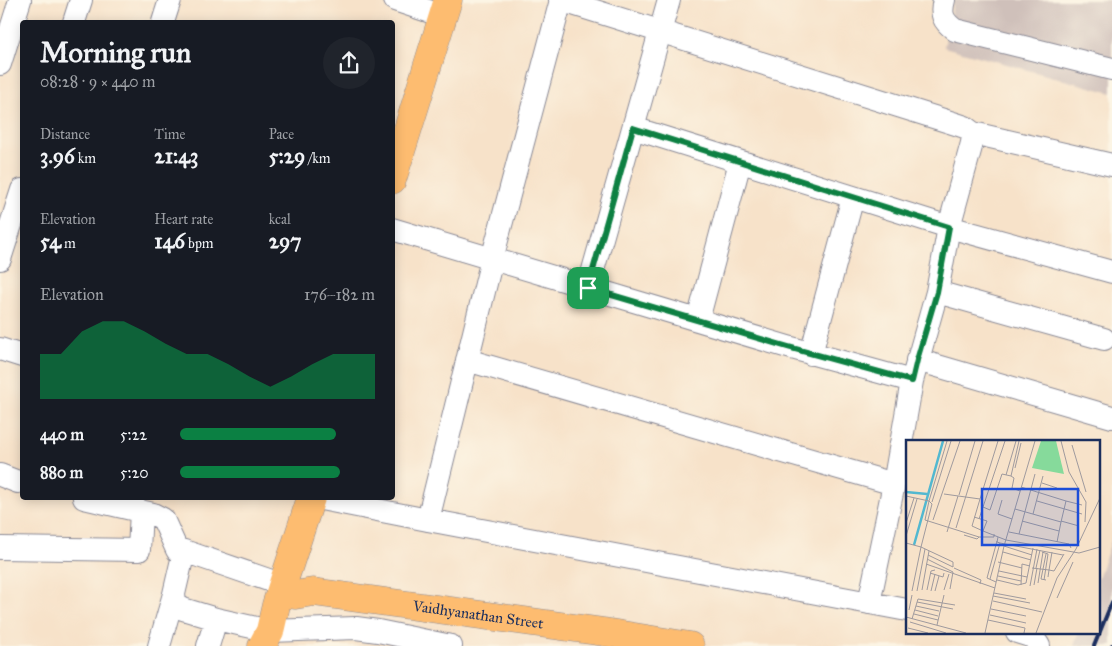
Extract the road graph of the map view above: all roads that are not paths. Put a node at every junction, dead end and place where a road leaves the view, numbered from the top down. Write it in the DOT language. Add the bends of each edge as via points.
graph roads {
  1 [pos="20,0"];
  2 [pos="81,0"];
  3 [pos="170,0"];
  4 [pos="396,0"];
  5 [pos="560,0"];
  6 [pos="669,0"];
  7 [pos="944,0"];
  8 [pos="445,8"];
  9 [pos="75,20"];
  10 [pos="164,20"];
  11 [pos="660,31"];
  12 [pos="0,64"];
  13 [pos="1112,69"];
  14 [pos="633,128"];
  15 [pos="972,133"];
  16 [pos="740,162"];
  17 [pos="1112,165"];
  18 [pos="395,170"];
  19 [pos="853,197"];
  20 [pos="20,205"];
  21 [pos="949,227"];
  22 [pos="395,230"];
  23 [pos="0,258"];
  24 [pos="492,259"];
  25 [pos="1112,272"];
  26 [pos="588,288"];
  27 [pos="937,292"];
  28 [pos="698,320"];
  29 [pos="1104,339"];
  30 [pos="0,349"];
  31 [pos="811,354"];
  32 [pos="20,355"];
  33 [pos="467,360"];
  34 [pos="914,371"];
  35 [pos="1112,417"];
  36 [pos="894,484"];
  37 [pos="93,500"];
  38 [pos="311,500"];
  39 [pos="326,500"];
  40 [pos="141,511"];
  41 [pos="428,520"];
  42 [pos="0,548"];
  43 [pos="184,551"];
  44 [pos="289,590"];
  45 [pos="174,594"];
  46 [pos="869,602"];
  47 [pos="906,610"];
  48 [pos="216,619"];
  49 [pos="1023,634"];
  50 [pos="266,639"];
  51 [pos="158,646"];
  52 [pos="208,646"];
  53 [pos="450,646"];
  54 [pos="567,646"];
  55 [pos="690,646"];
  56 [pos="1039,646"];
  1 -- 12 [label="street"];
  2 -- 9 [label="street"];
  3 -- 10 [label="street"];
  4 -- 8 [label="street"];
  5 -- 11 [label="street"];
  5 -- 24 [label="street"];
  6 -- 11 [label="street"];
  7 -- 13 [label="street" via="942,16 955,30"];
  8 -- 18 [label="main road"];
  11 -- 14 [label="street"];
  11 -- 15 [label="street" via="956,124"];
  14 -- 16 [label="street"];
  14 -- 26 [label="street"];
  15 -- 17 [label="street"];
  15 -- 21 [label="street"];
  16 -- 19 [label="street"];
  16 -- 28 [label="street"];
  19 -- 21 [label="street"];
  19 -- 31 [label="street"];
  20 -- 23 [label="street"];
  21 -- 25 [label="street"];
  21 -- 27 [label="street"];
  22 -- 24 [label="street"];
  24 -- 26 [label="street"];
  24 -- 33 [label="street"];
  26 -- 28 [label="street"];
  27 -- 29 [label="street"];
  27 -- 34 [label="street"];
  28 -- 31 [label="street"];
  30 -- 32 [label="street"];
  31 -- 34 [label="street"];
  33 -- 36 [label="street"];
  33 -- 41 [label="street"];
  34 -- 35 [label="street"];
  34 -- 36 [label="street"];
  36 -- 46 [label="street"];
  37 -- 40 [label="street"];
  38 -- 44 [label="main road"];
  39 -- 41 [label="street"];
  40 -- 42 [label="street" via="139,550"];
  40 -- 43 [label="street" via="163,519 177,550"];
  41 -- 46 [label="street"];
  43 -- 44 [label="street"];
  43 -- 45 [label="street"];
  44 -- 50 [label="main road" via="276,605"];
  44 -- 54 [label="main road, Vaidhyanathan Street" via="312,610"];
  44 -- 55 [label="main road, Vaidhyanathan Street"];
  45 -- 48 [label="street" via="175,604 182,609"];
  45 -- 51 [label="street"];
  46 -- 47 [label="street"];
  48 -- 50 [label="street"];
  48 -- 52 [label="street"];
  49 -- 56 [label="street" via="1033,638"];
  50 -- 53 [label="street" via="356,628"];
}
